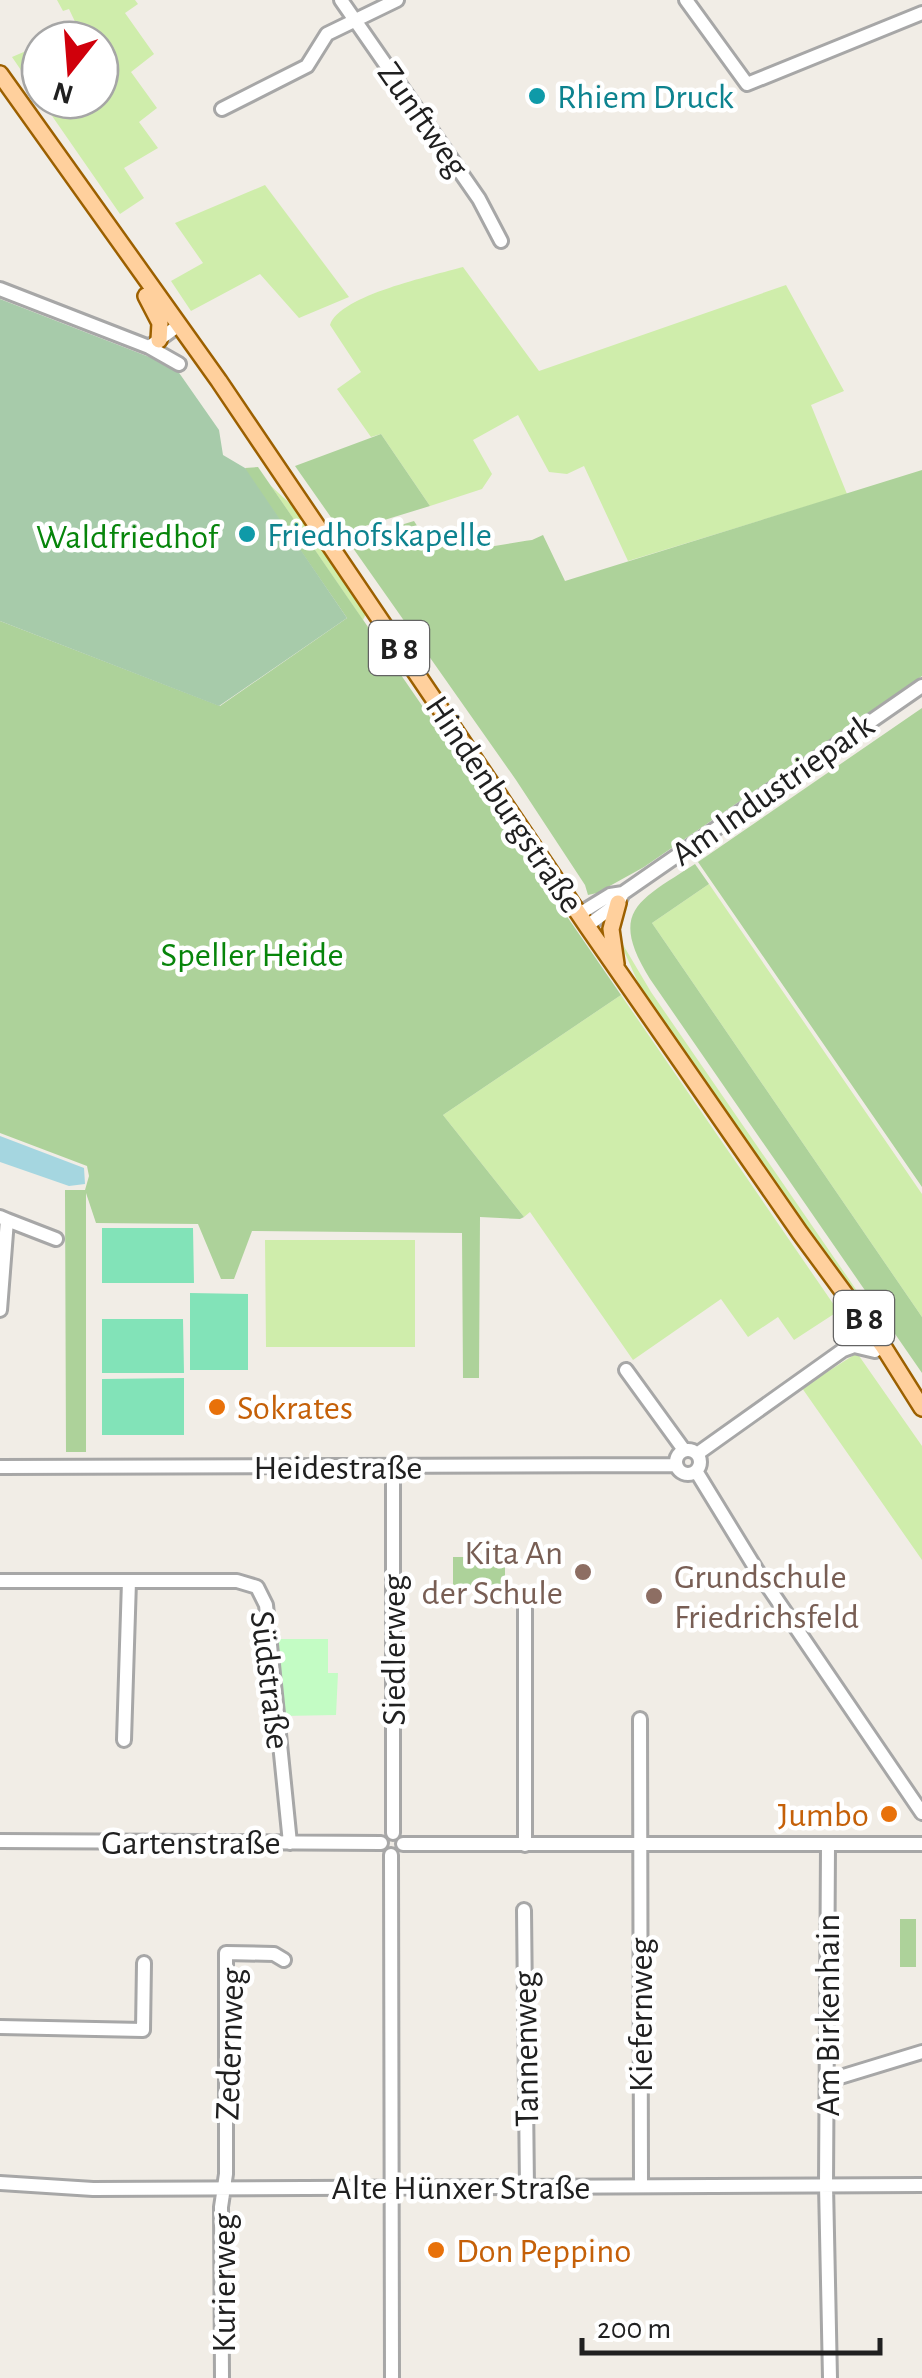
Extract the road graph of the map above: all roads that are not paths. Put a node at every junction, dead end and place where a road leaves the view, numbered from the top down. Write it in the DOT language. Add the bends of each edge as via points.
graph roads {
  1 [pos="341,0"];
  2 [pos="398,0"];
  3 [pos="686,0"];
  4 [pos="922,13"];
  5 [pos="354,18"];
  6 [pos="0,74"];
  7 [pos="222,110"];
  8 [pos="108,227"];
  9 [pos="501,241"];
  10 [pos="0,289"];
  11 [pos="180,325"];
  12 [pos="154,343"];
  13 [pos="179,364"];
  14 [pos="922,686"];
  15 [pos="620,898"];
  16 [pos="583,920"];
  17 [pos="616,968"];
  18 [pos="4,1218"];
  19 [pos="800,1233"];
  20 [pos="56,1238"];
  21 [pos="0,1310"];
  22 [pos="851,1317"];
  23 [pos="843,1350"];
  24 [pos="875,1351"];
  25 [pos="626,1370"];
  26 [pos="922,1410"];
  27 [pos="690,1452"];
  28 [pos="676,1466"];
  29 [pos="0,1467"];
  30 [pos="394,1468"];
  31 [pos="696,1471"];
  32 [pos="0,1581"];
  33 [pos="129,1581"];
  34 [pos="525,1597"];
  35 [pos="640,1718"];
  36 [pos="124,1740"];
  37 [pos="922,1812"];
  38 [pos="398,1839"];
  39 [pos="0,1841"];
  40 [pos="290,1842"];
  41 [pos="381,1843"];
  42 [pos="525,1844"];
  43 [pos="640,1844"];
  44 [pos="922,1844"];
  45 [pos="828,1846"];
  46 [pos="391,1855"];
  47 [pos="524,1910"];
  48 [pos="284,1960"];
  49 [pos="144,1963"];
  50 [pos="0,2026"];
  51 [pos="922,2052"];
  52 [pos="828,2081"];
  53 [pos="0,2183"];
  54 [pos="922,2184"];
  55 [pos="826,2185"];
  56 [pos="641,2186"];
  57 [pos="224,2188"];
  58 [pos="392,2188"];
  59 [pos="527,2188"];
  60 [pos="222,2378"];
  61 [pos="392,2378"];
  62 [pos="830,2378"];
  1 -- 5 [label="street, Zunftweg"];
  2 -- 5 [label="street"];
  3 -- 4 [label="street" via="748,84"];
  5 -- 7 [label="street" via="327,34 307,66"];
  5 -- 9 [label="street, Zunftweg"];
  6 -- 8 [label="main road, Hindenburgstraße / B 8"];
  8 -- 11 [label="main road, Hindenburgstraße / B 8"];
  8 -- 12 [label="main road, Hindenburgstraße / B 8" via="156,312"];
  10 -- 12 [label="street"];
  11 -- 12 [label="street"];
  11 -- 16 [label="main road, Hindenburgstraße / B 8"];
  12 -- 13 [label="street"];
  14 -- 15 [label="street, Am Industriepark"];
  15 -- 16 [label="street, Am Industriepark"];
  15 -- 17 [label="main road" via="611,930"];
  16 -- 17 [label="main road, Hindenburgstraße / B 8"];
  17 -- 19 [label="main road, Hindenburgstraße / B 8"];
  18 -- 20 [label="street"];
  18 -- 21 [label="street"];
  19 -- 22 [label="main road, Hindenburgstraße / B 8"];
  19 -- 26 [label="main road, Hindenburgstraße / B 8"];
  22 -- 23 [label="street" via="851,1339"];
  22 -- 24 [label="main road, Hindenburgstraße / B 8"];
  23 -- 24 [label="street"];
  23 -- 27 [label="street"];
  24 -- 26 [label="main road, Hindenburgstraße / B 8"];
  25 -- 27 [label="street"];
  27 -- 28 [label="street" via="678,1454"];
  27 -- 31 [label="street" via="700,1465"];
  28 -- 30 [label="street, Heidestraße"];
  28 -- 31 [label="street, Heidestraße" via="684,1474"];
  29 -- 30 [label="street, Heidestraße"];
  30 -- 38 [label="street, Siedlerweg"];
  31 -- 37 [label="street"];
  32 -- 33 [label="street, Südstraße"];
  33 -- 36 [label="street"];
  33 -- 40 [label="street, Südstraße" via="256,1586 266,1605"];
  34 -- 42 [label="street"];
  35 -- 43 [label="street"];
  38 -- 41 [label="street" via="387,1834"];
  38 -- 42 [label="street"];
  38 -- 46 [label="street" via="402,1850"];
  39 -- 40 [label="street, Gartenstraße"];
  40 -- 41 [label="street, Gartenstraße"];
  41 -- 46 [label="street"];
  42 -- 43 [label="street"];
  43 -- 45 [label="street"];
  43 -- 56 [label="street, Kiefernweg"];
  44 -- 45 [label="street"];
  45 -- 52 [label="street, Am Birkenhain"];
  46 -- 58 [label="street"];
  47 -- 59 [label="street, Tannenweg"];
  48 -- 57 [label="street, Zedernweg" via="226,1954"];
  49 -- 50 [label="street" via="143,2030"];
  51 -- 52 [label="street"];
  52 -- 55 [label="street, Am Birkenhain"];
  53 -- 57 [label="street, Alte Hünxer Straße"];
  54 -- 55 [label="street, Alte Hünxer Straße"];
  55 -- 56 [label="street, Alte Hünxer Straße"];
  55 -- 62 [label="street, Am Birkenhain"];
  56 -- 59 [label="street, Alte Hünxer Straße"];
  57 -- 58 [label="street, Alte Hünxer Straße"];
  57 -- 60 [label="street, Kurierweg"];
  58 -- 59 [label="street, Alte Hünxer Straße"];
  58 -- 61 [label="street"];
}
